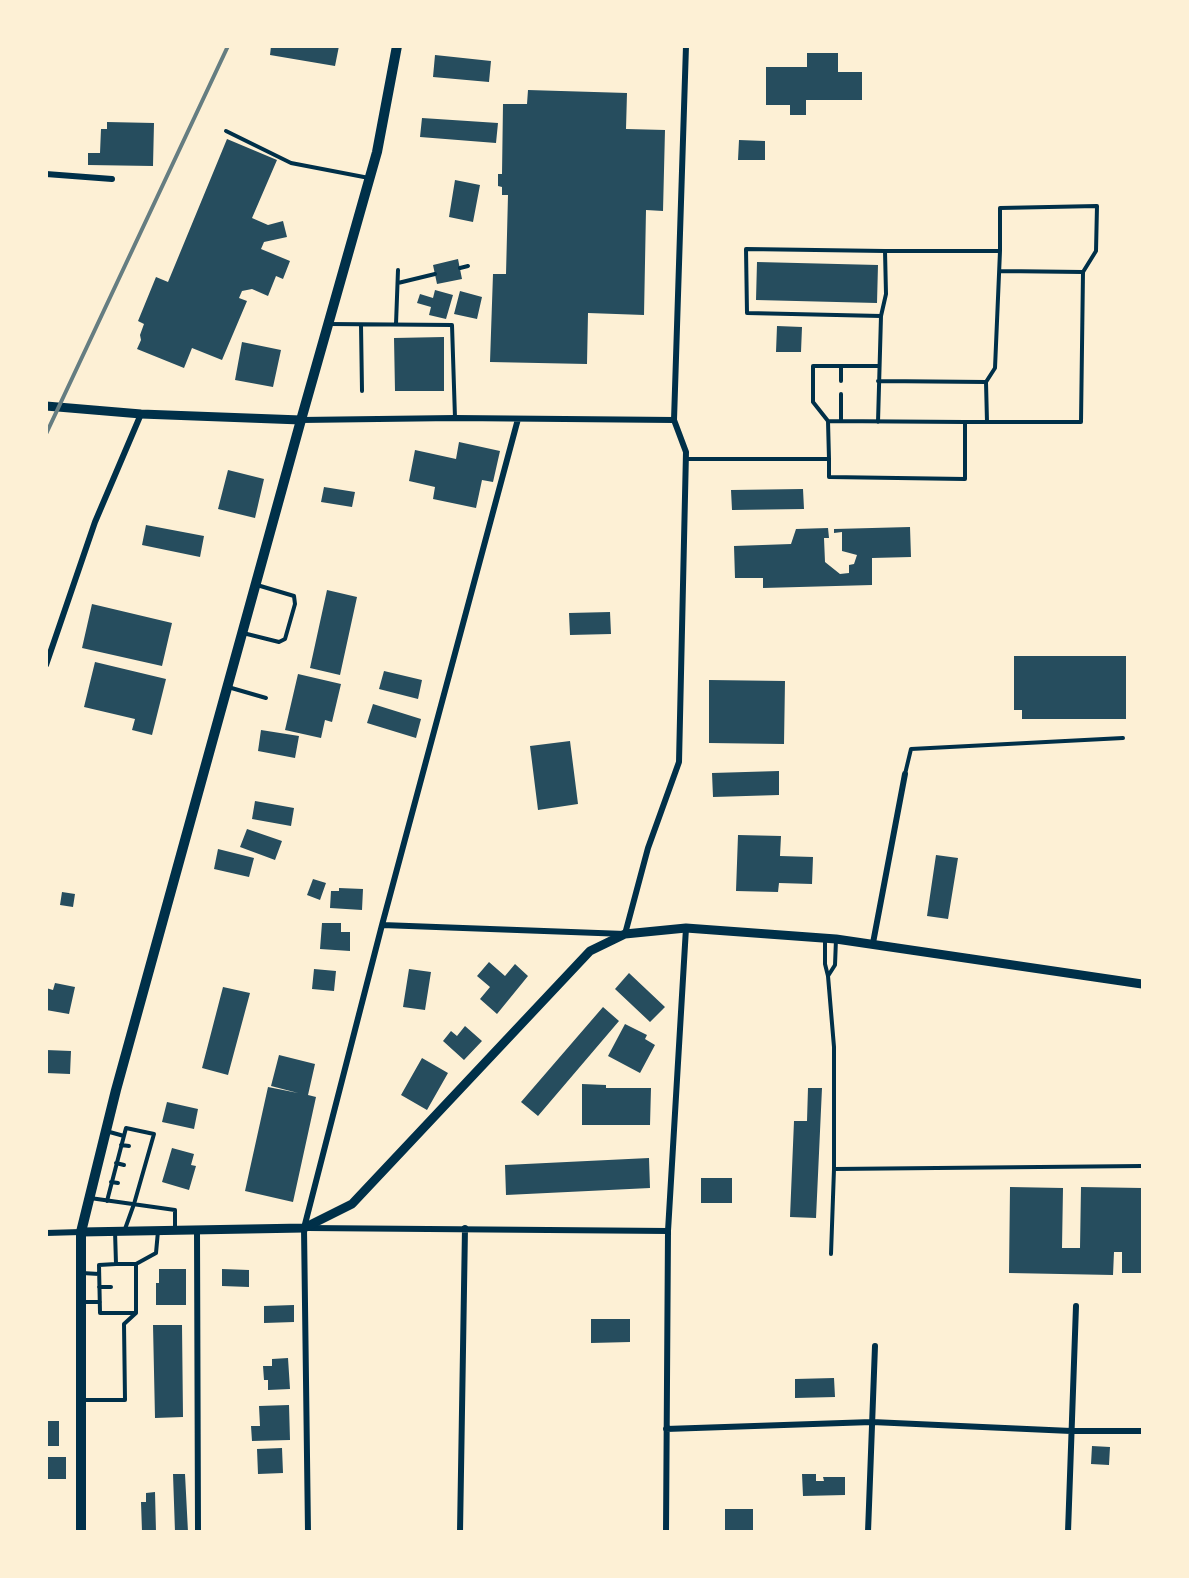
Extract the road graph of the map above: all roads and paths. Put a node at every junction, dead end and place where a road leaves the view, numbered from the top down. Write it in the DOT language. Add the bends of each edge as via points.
graph roads {
  1 [pos="397,46"];
  2 [pos="686,46"];
  3 [pos="226,131"];
  4 [pos="46,174"];
  5 [pos="370,178"];
  6 [pos="112,179"];
  7 [pos="1000,251"];
  8 [pos="885,252"];
  9 [pos="468,266"];
  10 [pos="460,268"];
  11 [pos="398,270"];
  12 [pos="1000,271"];
  13 [pos="1083,272"];
  14 [pos="435,274"];
  15 [pos="398,283"];
  16 [pos="881,316"];
  17 [pos="328,324"];
  18 [pos="396,324"];
  19 [pos="361,325"];
  20 [pos="841,366"];
  21 [pos="879,366"];
  22 [pos="841,381"];
  23 [pos="878,381"];
  24 [pos="987,382"];
  25 [pos="362,391"];
  26 [pos="841,394"];
  27 [pos="46,406"];
  28 [pos="141,414"];
  29 [pos="455,418"];
  30 [pos="518,419"];
  31 [pos="301,420"];
  32 [pos="674,420"];
  33 [pos="828,421"];
  34 [pos="841,421"];
  35 [pos="878,422"];
  36 [pos="965,422"];
  37 [pos="987,422"];
  38 [pos="686,459"];
  39 [pos="829,459"];
  40 [pos="255,585"];
  41 [pos="242,633"];
  42 [pos="46,666"];
  43 [pos="227,687"];
  44 [pos="266,698"];
  45 [pos="1123,738"];
  46 [pos="905,774"];
  47 [pos="382,925"];
  48 [pos="686,927"];
  49 [pos="625,934"];
  50 [pos="825,938"];
  51 [pos="836,939"];
  52 [pos="873,943"];
  53 [pos="828,976"];
  54 [pos="1143,984"];
  55 [pos="106,1131"];
  56 [pos="124,1136"];
  57 [pos="121,1145"];
  58 [pos="129,1146"];
  59 [pos="116,1163"];
  60 [pos="124,1165"];
  61 [pos="1143,1166"];
  62 [pos="834,1169"];
  63 [pos="111,1182"];
  64 [pos="118,1184"];
  65 [pos="89,1198"];
  66 [pos="107,1200"];
  67 [pos="134,1204"];
  68 [pos="304,1228"];
  69 [pos="465,1228"];
  70 [pos="175,1230"];
  71 [pos="197,1230"];
  72 [pos="119,1231"];
  73 [pos="158,1231"];
  74 [pos="668,1231"];
  75 [pos="81,1232"];
  76 [pos="46,1233"];
  77 [pos="831,1254"];
  78 [pos="116,1264"];
  79 [pos="136,1264"];
  80 [pos="81,1273"];
  81 [pos="99,1274"];
  82 [pos="99,1287"];
  83 [pos="111,1287"];
  84 [pos="129,1287"];
  85 [pos="136,1287"];
  86 [pos="81,1302"];
  87 [pos="100,1302"];
  88 [pos="1076,1306"];
  89 [pos="136,1313"];
  90 [pos="875,1346"];
  91 [pos="81,1400"];
  92 [pos="872,1422"];
  93 [pos="666,1430"];
  94 [pos="1071,1431"];
  95 [pos="1143,1431"];
  96 [pos="81,1532"];
  97 [pos="198,1532"];
  98 [pos="308,1532"];
  99 [pos="460,1532"];
  100 [pos="666,1532"];
  101 [pos="868,1532"];
  102 [pos="1068,1532"];
  1 -- 5 [label="main road"];
  2 -- 32 [label="street"];
  3 -- 5 [label="lane" via="291,163"];
  4 -- 6 [label="street"];
  5 -- 17 [label="main road"];
  7 -- 8 [label="lane"];
  7 -- 12 [label="lane"];
  7 -- 13 [label="lane" via="1000,208 1097,206 1096,251"];
  8 -- 16 [label="lane" via="886,294"];
  8 -- 16 [label="lane" via="746,249 747,313"];
  9 -- 10 [label="lane"];
  11 -- 15 [label="lane"];
  12 -- 13 [label="lane"];
  12 -- 24 [label="lane" via="994,368"];
  13 -- 37 [label="lane" via="1081,422"];
  14 -- 15 [label="lane"];
  15 -- 18 [label="lane"];
  16 -- 21 [label="lane"];
  17 -- 19 [label="lane"];
  17 -- 31 [label="main road"];
  18 -- 19 [label="lane"];
  18 -- 29 [label="lane" via="453,325"];
  19 -- 25 [label="lane"];
  20 -- 21 [label="lane"];
  20 -- 22 [label="lane"];
  20 -- 33 [label="lane" via="813,366 813,402"];
  21 -- 23 [label="lane"];
  23 -- 24 [label="lane"];
  23 -- 35 [label="lane"];
  24 -- 37 [label="lane"];
  26 -- 34 [label="lane"];
  27 -- 28 [label="street"];
  28 -- 31 [label="street"];
  28 -- 42 [label="street" via="95,522"];
  29 -- 30 [label="street"];
  29 -- 31 [label="street"];
  30 -- 32 [label="street"];
  30 -- 47 [label="street"];
  31 -- 40 [label="main road"];
  32 -- 38 [label="street"];
  33 -- 34 [label="lane"];
  33 -- 39 [label="lane"];
  34 -- 35 [label="lane"];
  35 -- 36 [label="lane"];
  36 -- 37 [label="lane"];
  36 -- 39 [label="lane" via="965,479 829,477"];
  38 -- 39 [label="lane"];
  38 -- 49 [label="street" via="679,762 648,848"];
  40 -- 41 [label="main road"];
  40 -- 41 [label="lane" via="294,596 295,604 285,639 279,642"];
  41 -- 43 [label="main road"];
  43 -- 44 [label="lane"];
  43 -- 55 [label="main road"];
  45 -- 46 [label="lane" via="911,749"];
  46 -- 52 [label="street"];
  47 -- 49 [label="street"];
  47 -- 68 [label="street"];
  48 -- 49 [label="street"];
  48 -- 50 [label="street"];
  48 -- 74 [label="street"];
  49 -- 68 [label="street" via="590,951 352,1204"];
  50 -- 51 [label="street"];
  50 -- 53 [label="lane"];
  51 -- 52 [label="street"];
  51 -- 53 [label="lane" via="835,965"];
  52 -- 54 [label="street"];
  53 -- 62 [label="lane" via="834,1047"];
  55 -- 56 [label="lane"];
  55 -- 65 [label="main road"];
  56 -- 57 [label="lane"];
  56 -- 67 [label="lane" via="126,1128 154,1134"];
  57 -- 58 [label="lane"];
  57 -- 59 [label="lane"];
  59 -- 60 [label="lane"];
  59 -- 63 [label="lane"];
  61 -- 62 [label="lane"];
  62 -- 77 [label="lane"];
  63 -- 64 [label="lane"];
  63 -- 66 [label="lane"];
  65 -- 66 [label="lane"];
  65 -- 75 [label="main road"];
  66 -- 67 [label="lane"];
  67 -- 70 [label="lane" via="175,1210"];
  67 -- 72 [label="lane"];
  68 -- 69 [label="street"];
  68 -- 71 [label="street"];
  68 -- 98 [label="street"];
  69 -- 74 [label="street"];
  69 -- 99 [label="street"];
  70 -- 71 [label="street"];
  70 -- 73 [label="street"];
  71 -- 97 [label="street"];
  72 -- 73 [label="street"];
  72 -- 75 [label="street"];
  72 -- 78 [label="lane"];
  73 -- 79 [label="lane" via="156,1253"];
  74 -- 93 [label="street"];
  75 -- 76 [label="street"];
  75 -- 80 [label="main road"];
  78 -- 79 [label="lane"];
  78 -- 81 [label="lane" via="99,1265"];
  79 -- 85 [label="lane"];
  80 -- 81 [label="lane"];
  80 -- 86 [label="main road"];
  81 -- 82 [label="lane"];
  82 -- 83 [label="lane"];
  82 -- 87 [label="lane"];
  84 -- 85 [label="lane"];
  85 -- 89 [label="lane"];
  86 -- 87 [label="lane"];
  86 -- 91 [label="main road"];
  87 -- 89 [label="lane" via="100,1313"];
  88 -- 94 [label="street"];
  89 -- 91 [label="lane" via="124,1324 125,1400"];
  90 -- 92 [label="street"];
  91 -- 96 [label="main road"];
  92 -- 93 [label="street"];
  92 -- 94 [label="street"];
  92 -- 101 [label="street"];
  93 -- 100 [label="street"];
  94 -- 95 [label="street"];
  94 -- 102 [label="street"];
}
